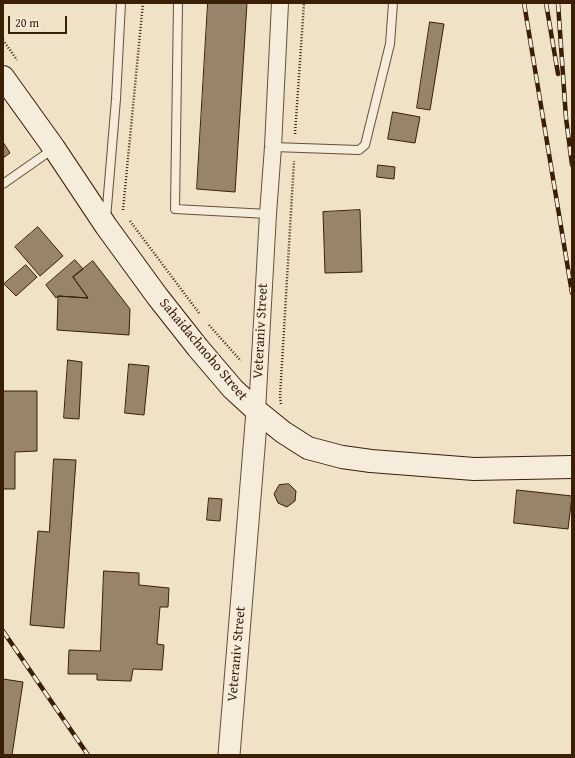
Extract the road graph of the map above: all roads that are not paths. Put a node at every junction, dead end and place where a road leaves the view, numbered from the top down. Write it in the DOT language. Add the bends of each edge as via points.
graph roads {
  1 [pos="121,3"];
  2 [pos="178,3"];
  3 [pos="280,3"];
  4 [pos="393,3"];
  5 [pos="12,71"];
  6 [pos="273,147"];
  7 [pos="54,148"];
  8 [pos="3,184"];
  9 [pos="268,214"];
  10 [pos="106,226"];
  11 [pos="256,411"];
  12 [pos="572,466"];
  13 [pos="229,755"];
  1 -- 10 [label="lane"];
  2 -- 9 [label="lane" via="175,209"];
  3 -- 6 [label="street, Veteraniv Street"];
  4 -- 6 [label="lane" via="390,44 365,146 358,150"];
  5 -- 7 [label="main road, Sahaidachnoho Street"];
  6 -- 9 [label="street, Veteraniv Street"];
  7 -- 8 [label="lane"];
  7 -- 10 [label="main road, Sahaidachnoho Street"];
  9 -- 11 [label="street, Veteraniv Street"];
  10 -- 11 [label="main road, Sahaidachnoho Street" via="198,348 233,389"];
  11 -- 12 [label="main road, Sahaidachnoho Street" via="308,448 342,457 474,469"];
  11 -- 13 [label="street, Veteraniv Street"];
}
